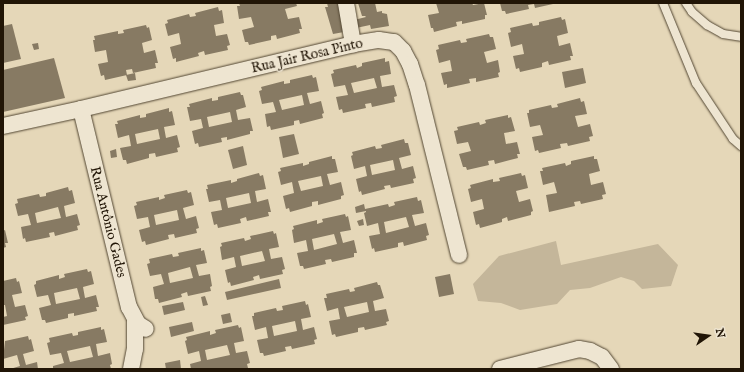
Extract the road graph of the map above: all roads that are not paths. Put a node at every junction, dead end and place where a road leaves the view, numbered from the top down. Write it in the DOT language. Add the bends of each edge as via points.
graph roads {
  1 [pos="346,3"];
  2 [pos="664,3"];
  3 [pos="686,3"];
  4 [pos="741,37"];
  5 [pos="353,44"];
  6 [pos="81,109"];
  7 [pos="3,126"];
  8 [pos="741,146"];
  9 [pos="458,255"];
  10 [pos="131,369"];
  11 [pos="500,369"];
  12 [pos="611,369"];
  1 -- 5 [label="street"];
  2 -- 8 [label="lane" via="696,83 733,139"];
  3 -- 4 [label="lane" via="707,25 723,34"];
  5 -- 6 [label="street, Rua Jair Rosa Pinto"];
  5 -- 9 [label="street, Rua Jair Rosa Pinto" via="379,40 394,42 410,64 425,113"];
  6 -- 7 [label="street, Rua Jair Rosa Pinto"];
  6 -- 10 [label="street, Rua Antônio Gades" via="125,293 129,307 140,324"];
  11 -- 12 [label="street" via="579,349 602,357"];
}
